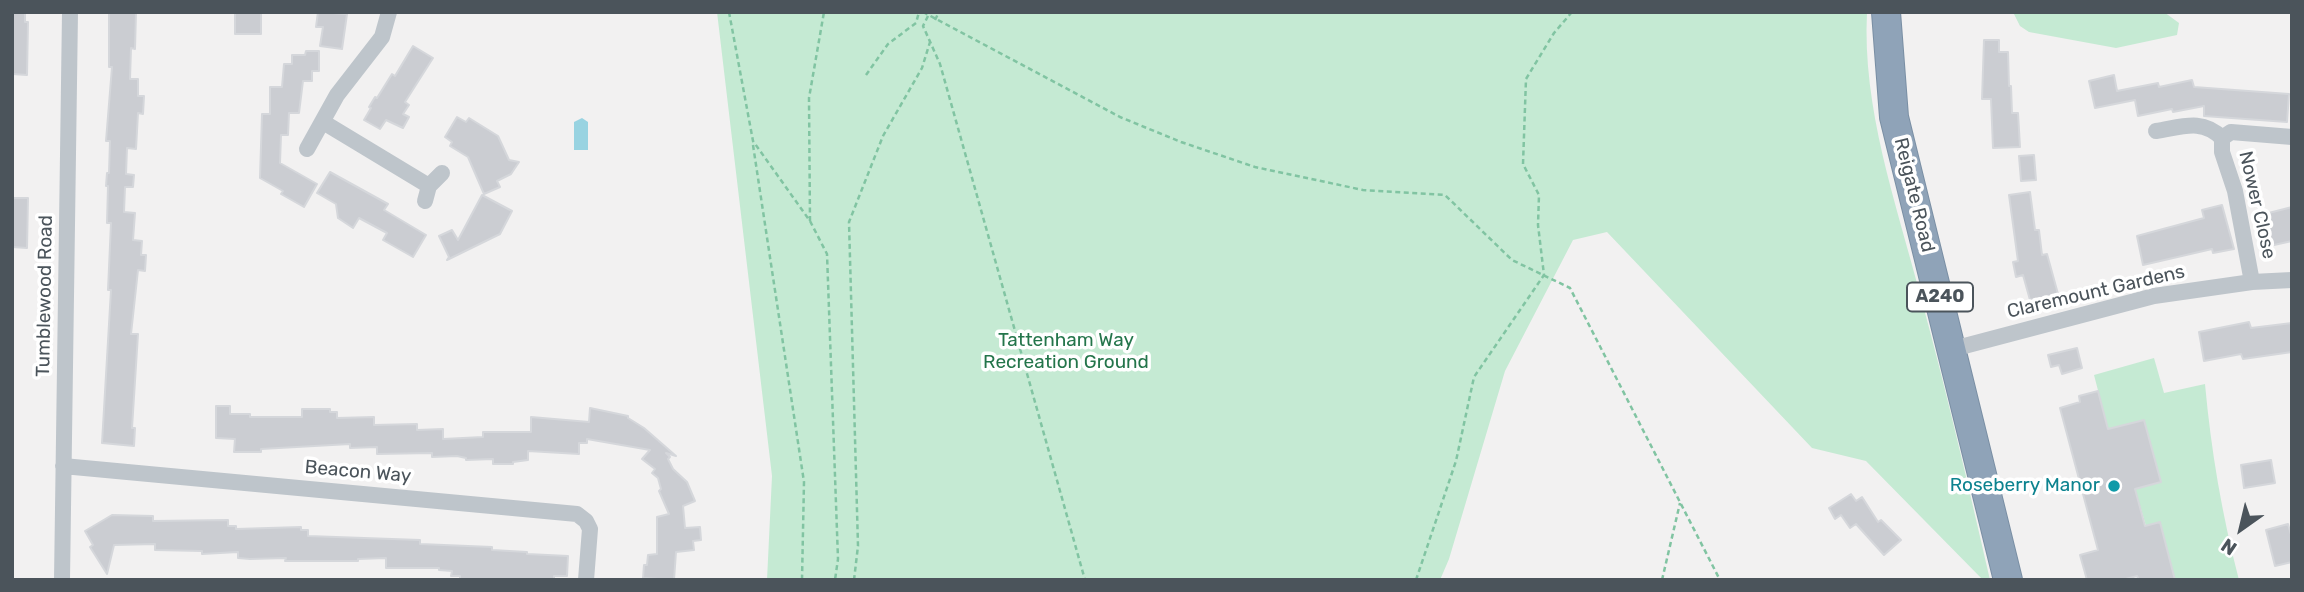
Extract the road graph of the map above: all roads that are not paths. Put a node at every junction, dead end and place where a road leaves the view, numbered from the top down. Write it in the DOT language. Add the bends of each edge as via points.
graph roads {
  1 [pos="70,12"];
  2 [pos="388,12"];
  3 [pos="1886,12"];
  4 [pos="323,122"];
  5 [pos="2156,131"];
  6 [pos="2292,137"];
  7 [pos="2222,138"];
  8 [pos="307,149"];
  9 [pos="442,173"];
  10 [pos="2292,279"];
  11 [pos="2252,282"];
  12 [pos="1952,349"];
  13 [pos="63,466"];
  14 [pos="62,580"];
  15 [pos="586,580"];
  16 [pos="2008,580"];
  1 -- 13 [label="street, Tumblewood Road"];
  2 -- 4 [label="street" via="382,37 337,95"];
  3 -- 12 [label="highway, Reigate Road / A240" via="1894,117"];
  4 -- 8 [label="street"];
  4 -- 9 [label="street" via="427,194"];
  5 -- 7 [label="street, Nower Close" via="2201,124"];
  6 -- 7 [label="street, Nower Close" via="2231,132"];
  7 -- 11 [label="street, Nower Close"];
  10 -- 11 [label="street, Claremount Gardens"];
  11 -- 12 [label="street, Claremount Gardens" via="2154,296"];
  12 -- 16 [label="highway, Reigate Road / A240"];
  13 -- 14 [label="street, Tumblewood Road"];
  13 -- 15 [label="street, Beacon Way" via="578,514 590,529"];
}
